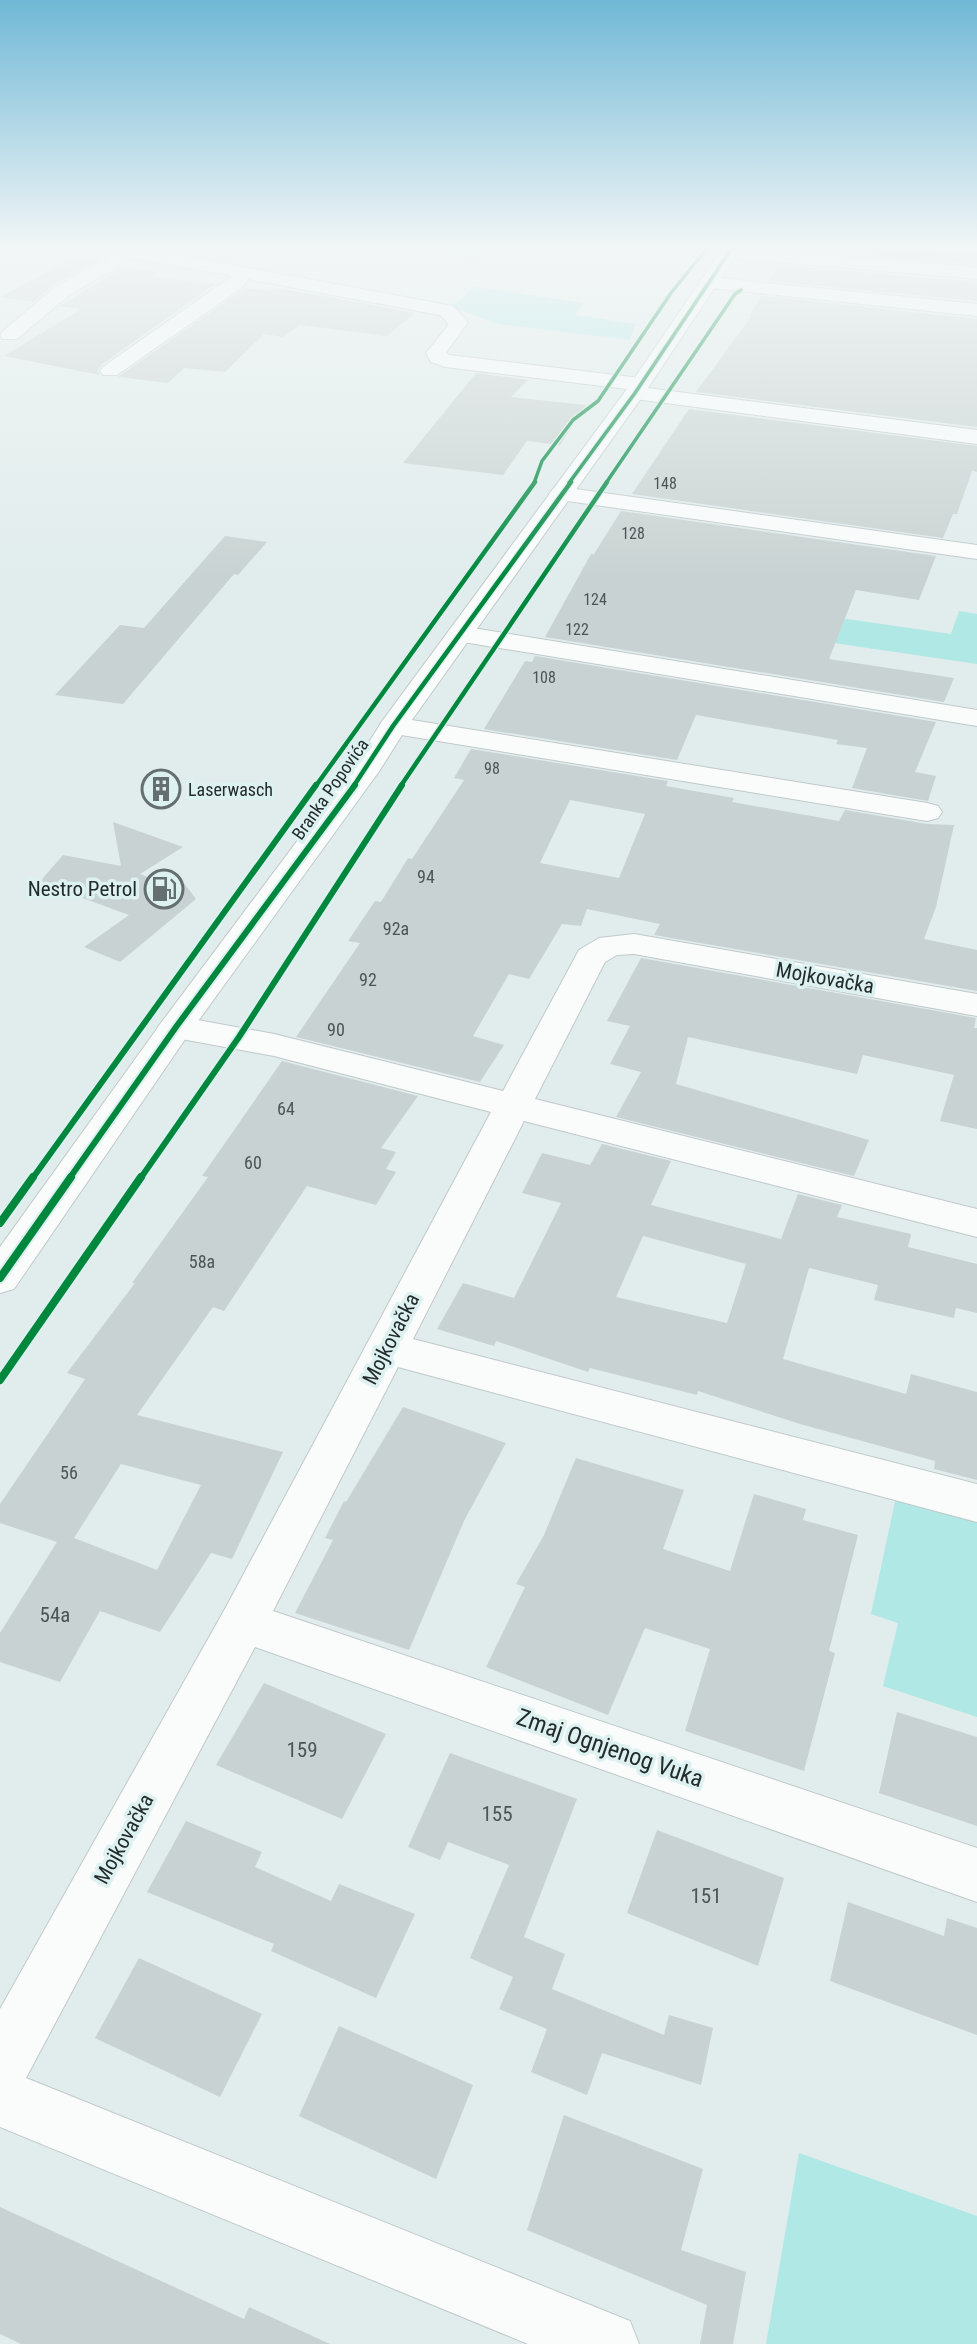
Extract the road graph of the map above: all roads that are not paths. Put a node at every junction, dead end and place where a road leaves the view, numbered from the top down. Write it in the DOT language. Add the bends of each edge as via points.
graph roads {
  1 [pos="129,357"];
  2 [pos="438,357"];
  3 [pos="658,357"];
  4 [pos="110,371"];
  5 [pos="637,388"];
  6 [pos="977,437"];
  7 [pos="561,494"];
  8 [pos="977,552"];
  9 [pos="460,634"];
  10 [pos="977,718"];
  11 [pos="393,726"];
  12 [pos="927,812"];
  13 [pos="977,1005"];
  14 [pos="176,1027"];
  15 [pos="512,1106"];
  16 [pos="977,1223"];
  17 [pos="0,1278"];
  18 [pos="386,1348"];
  19 [pos="977,1503"];
  20 [pos="243,1622"];
  21 [pos="977,1875"];
  22 [pos="0,2067"];
  23 [pos="0,2097"];
  24 [pos="607,2344"];
  1 -- 4 [label="street"];
  2 -- 5 [label="street"];
  3 -- 5 [label="street, Branka Popovića"];
  5 -- 6 [label="street"];
  5 -- 7 [label="street, Branka Popovića"];
  7 -- 8 [label="street"];
  7 -- 9 [label="street, Branka Popovića"];
  9 -- 10 [label="street"];
  9 -- 11 [label="street, Branka Popovića"];
  11 -- 12 [label="street"];
  11 -- 14 [label="street, Branka Popovića" via="370,764"];
  13 -- 15 [label="street, Mojkovačka" via="634,944 610,945 591,957"];
  14 -- 15 [label="street" via="262,1042"];
  14 -- 17 [label="street, Branka Popovića"];
  15 -- 16 [label="street"];
  15 -- 18 [label="street, Mojkovačka"];
  18 -- 19 [label="street"];
  18 -- 20 [label="street, Mojkovačka"];
  20 -- 21 [label="street, Zmaj Ognjenog Vuka"];
  20 -- 22 [label="street, Mojkovačka"];
  23 -- 24 [label="street"];
}
